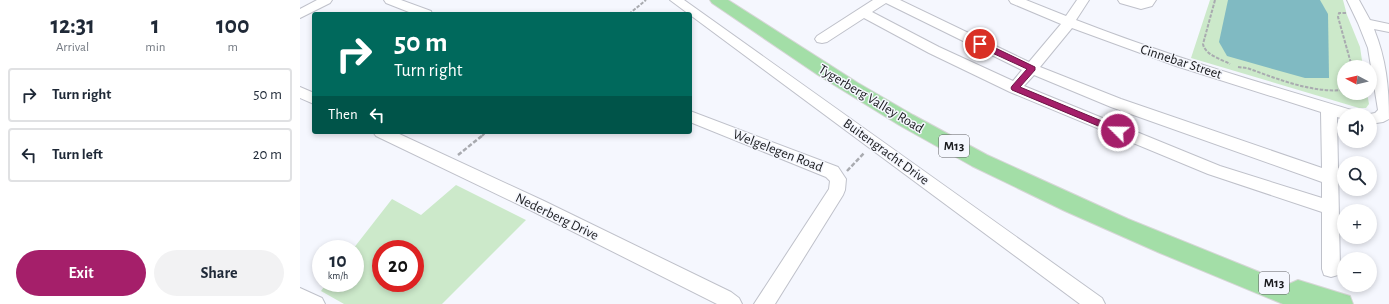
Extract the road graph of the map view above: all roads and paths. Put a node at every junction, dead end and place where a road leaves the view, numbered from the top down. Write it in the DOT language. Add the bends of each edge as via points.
graph roads {
  1 [pos="326,0"];
  2 [pos="390,0"];
  3 [pos="646,0"];
  4 [pos="676,0"];
  5 [pos="718,0"];
  6 [pos="882,0"];
  7 [pos="890,0"];
  8 [pos="1015,0"];
  9 [pos="1083,0"];
  10 [pos="1124,0"];
  11 [pos="1150,0"];
  12 [pos="1215,0"];
  13 [pos="1351,6"];
  14 [pos="421,12"];
  15 [pos="631,12"];
  16 [pos="863,12"];
  17 [pos="300,14"];
  18 [pos="1069,23"];
  19 [pos="1365,23"];
  20 [pos="1389,28"];
  21 [pos="822,39"];
  22 [pos="1350,60"];
  23 [pos="1032,69"];
  24 [pos="1015,88"];
  25 [pos="1337,90"];
  26 [pos="300,92"];
  27 [pos="312,98"];
  28 [pos="1329,109"];
  29 [pos="1337,111"];
  30 [pos="692,117"];
  31 [pos="1380,118"];
  32 [pos="385,134"];
  33 [pos="484,134"];
  34 [pos="874,143"];
  35 [pos="447,164"];
  36 [pos="1330,178"];
  37 [pos="838,180"];
  38 [pos="1330,208"];
  39 [pos="1207,262"];
  40 [pos="1331,269"];
  41 [pos="300,297"];
  42 [pos="315,304"];
  43 [pos="732,304"];
  44 [pos="764,304"];
  45 [pos="1095,304"];
  46 [pos="1311,304"];
  47 [pos="1341,304"];
  1 -- 17 [label="street"];
  2 -- 14 [label="street"];
  3 -- 15 [label="path"];
  4 -- 34 [label="street, Buitengracht Drive"];
  5 -- 39 [label="main road, Tygerberg Valley Road / M13" via="832,76 935,137 1038,188 1174,250"];
  6 -- 16 [label="street"];
  7 -- 23 [label="street"];
  8 -- 18 [label="street, Cinnebar Street"];
  9 -- 18 [label="street"];
  10 -- 11 [label="street" via="1141,5"];
  12 -- 25 [label="path" via="1203,44 1204,49 1210,54 1235,69 1247,68 1312,87"];
  13 -- 19 [label="street"];
  13 -- 22 [label="path" via="1339,13 1338,17"];
  16 -- 21 [label="street"];
  16 -- 24 [label="street" via="934,50"];
  18 -- 23 [label="street"];
  18 -- 28 [label="street, Cinnebar Street" via="1156,55"];
  19 -- 20 [label="street"];
  19 -- 31 [label="street" via="1375,48 1386,110"];
  23 -- 24 [label="street"];
  23 -- 36 [label="street" via="1116,103"];
  24 -- 38 [label="street" via="1214,170"];
  26 -- 27 [label="street"];
  28 -- 29 [label="street, Cinnebar Street"];
  28 -- 36 [label="street"];
  30 -- 37 [label="street, Welgelegen Road" via="832,172"];
  32 -- 35 [label="street, Nederberg Drive"];
  33 -- 35 [label="path"];
  34 -- 37 [label="path"];
  34 -- 45 [label="street, Buitengracht Drive"];
  35 -- 43 [label="street, Nederberg Drive" via="538,206"];
  36 -- 38 [label="street"];
  37 -- 44 [label="street, Welgelegen Road" via="837,190"];
  38 -- 40 [label="street"];
  39 -- 46 [label="main road, Tygerberg Valley Road / M13"];
  39 -- 47 [label="main road, Tygerberg Valley Road / M13"];
  41 -- 42 [label="street"];
}
